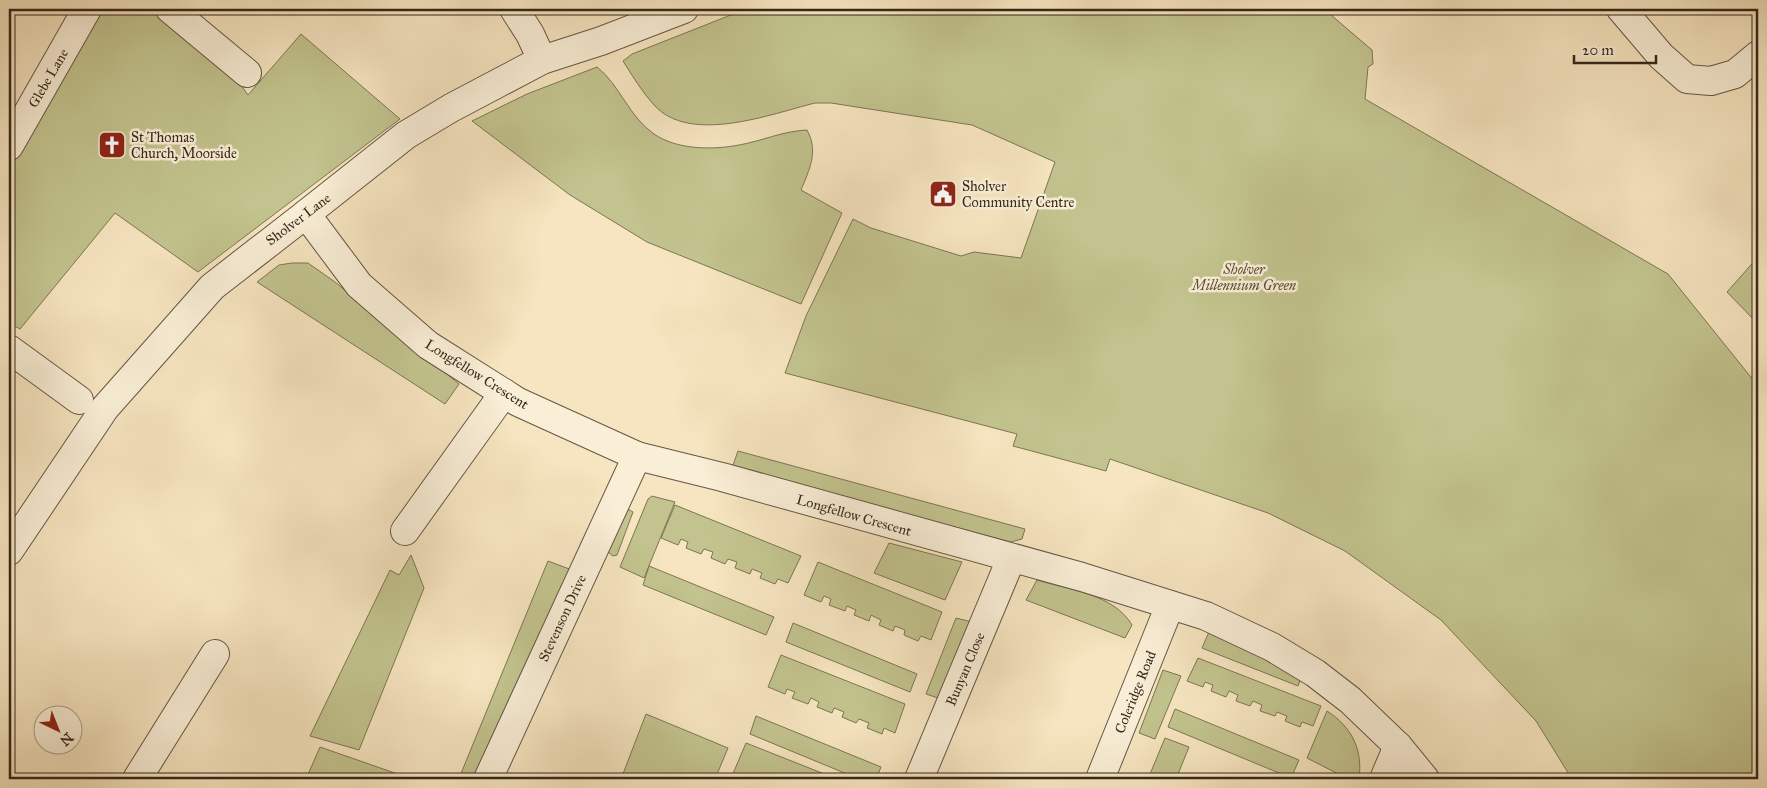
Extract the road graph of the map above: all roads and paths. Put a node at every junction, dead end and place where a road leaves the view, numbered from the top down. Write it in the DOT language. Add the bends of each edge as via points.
graph roads {
  1 [pos="87,9"];
  2 [pos="170,9"];
  3 [pos="514,9"];
  4 [pos="684,9"];
  5 [pos="1621,9"];
  6 [pos="1758,55"];
  7 [pos="542,60"];
  8 [pos="247,73"];
  9 [pos="9,146"];
  10 [pos="306,214"];
  11 [pos="9,349"];
  12 [pos="504,393"];
  13 [pos="79,400"];
  14 [pos="637,456"];
  15 [pos="405,531"];
  16 [pos="9,551"];
  17 [pos="1011,559"];
  18 [pos="1170,605"];
  19 [pos="215,654"];
  20 [pos="1398,746"];
  21 [pos="137,779"];
  22 [pos="488,779"];
  23 [pos="919,779"];
  24 [pos="1100,779"];
  25 [pos="1384,779"];
  26 [pos="1425,779"];
  1 -- 9 [label="street, Glebe Lane"];
  2 -- 8 [label="street"];
  3 -- 7 [label="street"];
  4 -- 7 [label="street, Sholver Lane"];
  5 -- 6 [label="street" via="1661,56 1687,79 1711,81 1735,74"];
  7 -- 10 [label="street, Sholver Lane" via="406,135"];
  10 -- 12 [label="street, Longfellow Crescent" via="359,285 428,345"];
  10 -- 16 [label="street, Sholver Lane" via="212,288 111,401"];
  11 -- 13 [label="street"];
  12 -- 14 [label="street, Longfellow Crescent"];
  12 -- 15 [label="street"];
  14 -- 17 [label="street, Longfellow Crescent"];
  14 -- 22 [label="street, Stevenson Drive"];
  17 -- 18 [label="street, Longfellow Crescent"];
  17 -- 23 [label="street, Bunyan Close"];
  18 -- 20 [label="street, Longfellow Crescent" via="1206,616 1281,652 1350,700"];
  18 -- 24 [label="street, Coleridge Road"];
  19 -- 21 [label="street"];
  20 -- 25 [label="street"];
  20 -- 26 [label="street, Longfellow Crescent"];
}
